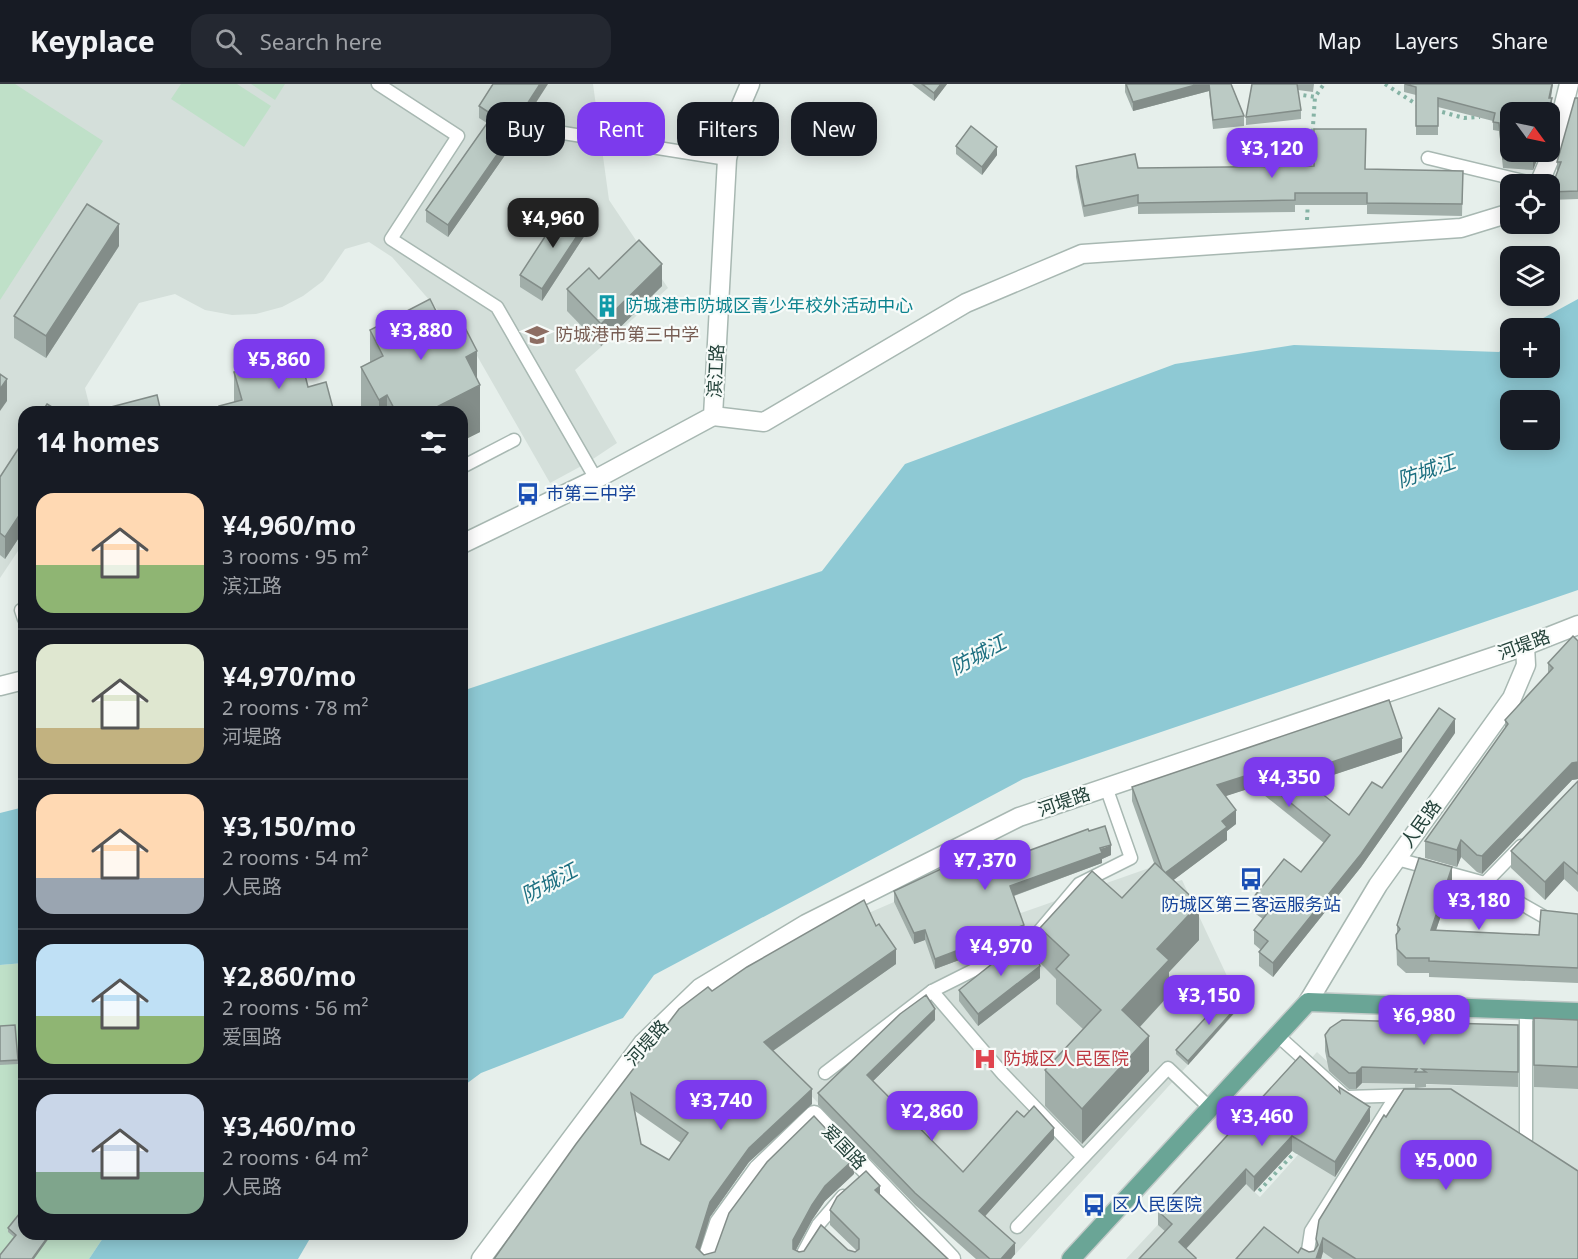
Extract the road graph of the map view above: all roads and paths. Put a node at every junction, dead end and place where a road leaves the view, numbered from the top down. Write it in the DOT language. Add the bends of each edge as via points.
graph roads {
  1 [pos="378,84"];
  2 [pos="750,84"];
  3 [pos="1324,84"];
  4 [pos="1385,84"];
  5 [pos="1569,84"];
  6 [pos="1285,93"];
  7 [pos="1315,97"];
  8 [pos="1486,116"];
  9 [pos="565,133"];
  10 [pos="728,159"];
  11 [pos="1428,159"];
  12 [pos="1543,174"];
  13 [pos="1500,175"];
  14 [pos="1309,180"];
  15 [pos="1309,192"];
  16 [pos="1500,216"];
  17 [pos="1306,239"];
  18 [pos="713,416"];
  19 [pos="514,440"];
  20 [pos="468,464"];
  21 [pos="596,479"];
  22 [pos="468,541"];
  23 [pos="1578,625"];
  24 [pos="1525,646"];
  25 [pos="18,682"];
  26 [pos="0,687"];
  27 [pos="1106,788"];
  28 [pos="1532,834"];
  29 [pos="1397,859"];
  30 [pos="1485,883"];
  31 [pos="1578,922"];
  32 [pos="932,991"];
  33 [pos="1308,1002"];
  34 [pos="1526,1010"];
  35 [pos="1578,1012"];
  36 [pos="1277,1035"];
  37 [pos="825,1073"];
  38 [pos="1427,1095"];
  39 [pos="1396,1096"];
  40 [pos="1210,1108"];
  41 [pos="1526,1138"];
  42 [pos="1299,1148"];
  43 [pos="1083,1157"];
  44 [pos="860,1179"];
  45 [pos="1259,1191"];
  46 [pos="1017,1227"];
  47 [pos="943,1256"];
  48 [pos="481,1259"];
  49 [pos="707,1259"];
  50 [pos="800,1259"];
  51 [pos="1071,1259"];
  52 [pos="1310,1259"];
  1 -- 21 [label="lane" via="458,136 391,238 497,307"];
  2 -- 10 [label="street, 滨江路" via="738,112"];
  3 -- 7 [label="path"];
  4 -- 8 [label="path" via="1418,106 1464,118"];
  5 -- 12 [label="street" via="1552,153"];
  6 -- 7 [label="path"];
  7 -- 14 [label="path"];
  9 -- 10 [label="lane"];
  10 -- 18 [label="street, 滨江路"];
  11 -- 13 [label="lane"];
  15 -- 17 [label="path"];
  16 -- 17 [label="street" via="1461,228"];
  17 -- 18 [label="street" via="1082,254 966,303 764,422"];
  18 -- 21 [label="street, 滨江路"];
  19 -- 20 [label="lane"];
  21 -- 22 [label="street, 滨江路"];
  23 -- 24 [label="street, 河堤路"];
  24 -- 27 [label="street, 河堤路"];
  24 -- 29 [label="street, 人民路" via="1526,665 1512,698"];
  25 -- 26 [label="street"];
  27 -- 32 [label="lane" via="1131,858 1079,884 1030,942"];
  27 -- 48 [label="street, 河堤路" via="1019,817 806,924 700,988 643,1043"];
  28 -- 30 [label="lane"];
  29 -- 30 [label="lane"];
  29 -- 33 [label="street, 人民路"];
  30 -- 31 [label="lane" via="1548,920"];
  32 -- 37 [label="lane"];
  32 -- 43 [label="lane"];
  33 -- 34 [label="main road"];
  33 -- 36 [label="main road, 人民路"];
  34 -- 35 [label="main road"];
  34 -- 41 [label="lane"];
  36 -- 39 [label="lane" via="1346,1097"];
  36 -- 40 [label="main road, 人民路"];
  38 -- 39 [label="lane"];
  39 -- 52 [label="lane" via="1311,1230 1307,1257"];
  40 -- 43 [label="lane" via="1168,1068"];
  40 -- 51 [label="main road, 人民路"];
  42 -- 45 [label="path"];
  43 -- 46 [label="lane"];
  44 -- 47 [label="street, 爱国路"];
  44 -- 49 [label="street, 爱国路" via="814,1115 758,1169 719,1223"];
  44 -- 50 [label="lane"];
}
